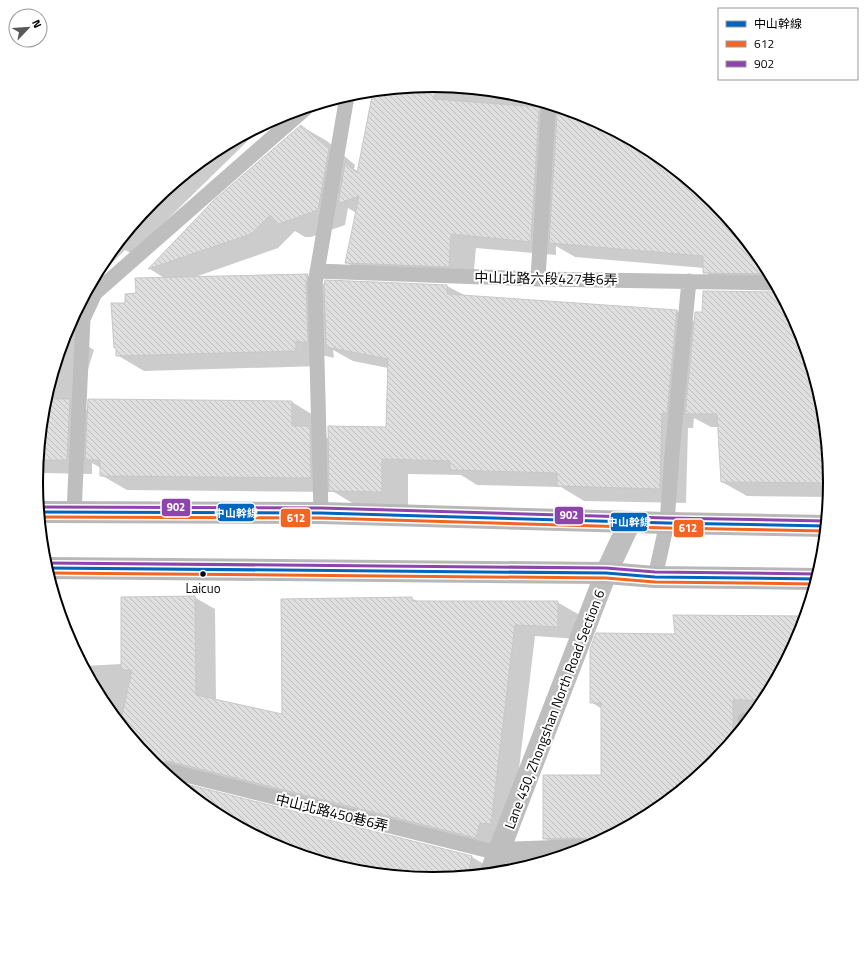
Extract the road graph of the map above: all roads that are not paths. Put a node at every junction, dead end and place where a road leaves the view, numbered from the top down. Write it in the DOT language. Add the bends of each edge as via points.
graph roads {
  1 [pos="346,103"];
  2 [pos="548,112"];
  3 [pos="295,118"];
  4 [pos="317,271"];
  5 [pos="538,279"];
  6 [pos="689,281"];
  7 [pos="768,283"];
  8 [pos="44,512"];
  9 [pos="74,513"];
  10 [pos="321,513"];
  11 [pos="630,522"];
  12 [pos="667,523"];
  13 [pos="821,526"];
  14 [pos="52,568"];
  15 [pos="606,573"];
  16 [pos="655,577"];
  17 [pos="811,579"];
  18 [pos="171,771"];
  19 [pos="561,851"];
  20 [pos="498,853"];
  21 [pos="492,868"];
  1 -- 4 [label="lane"];
  2 -- 5 [label="lane"];
  3 -- 9 [label="lane" via="95,293 83,319"];
  4 -- 5 [label="lane, 中山北路六段427巷6弄"];
  4 -- 10 [label="lane" via="315,284"];
  5 -- 6 [label="lane, 中山北路六段427巷6弄"];
  6 -- 7 [label="lane, 中山北路六段427巷6弄"];
  6 -- 12 [label="lane"];
  8 -- 9 [label="main road"];
  9 -- 10 [label="main road"];
  10 -- 11 [label="main road"];
  11 -- 12 [label="main road"];
  11 -- 15 [label="street, Lane 450, Zhongshan North Road Section 6"];
  12 -- 13 [label="main road"];
  12 -- 16 [label="lane"];
  14 -- 15 [label="main road"];
  15 -- 16 [label="main road"];
  15 -- 20 [label="street, Lane 450, Zhongshan North Road Section 6"];
  16 -- 17 [label="main road"];
  18 -- 20 [label="lane, 中山北路450巷6弄"];
  19 -- 20 [label="street"];
  20 -- 21 [label="street, Lane 450, Zhongshan North Road Section 6"];
}
